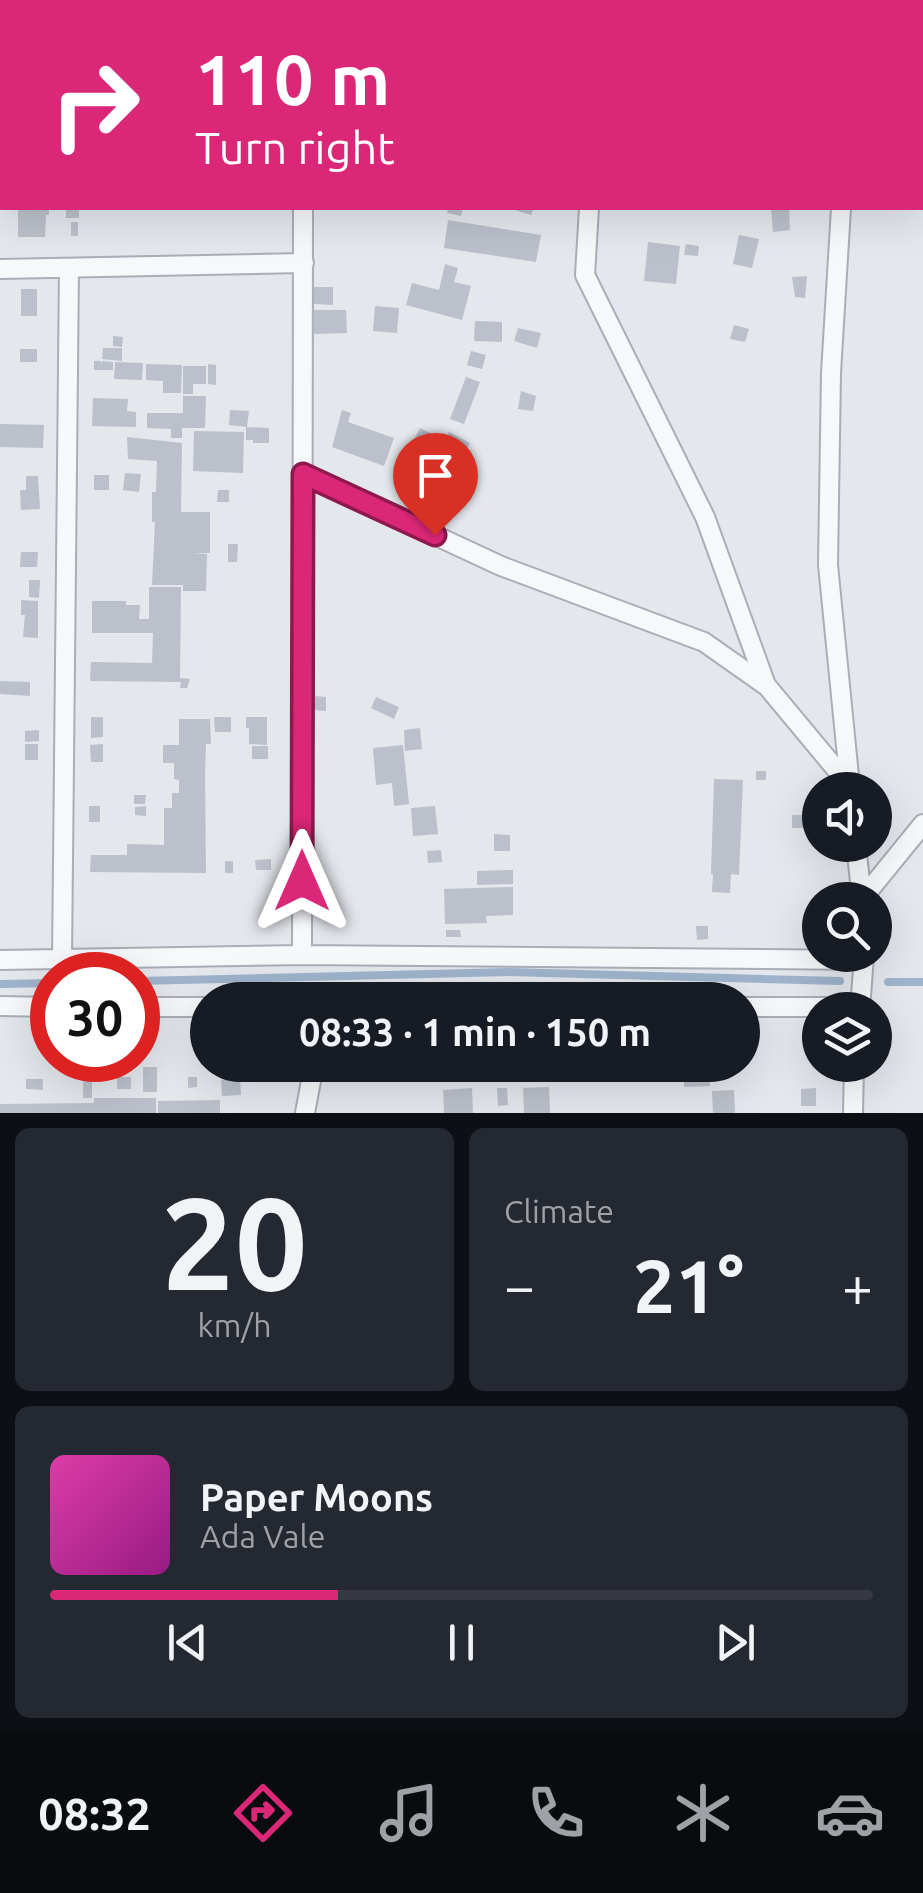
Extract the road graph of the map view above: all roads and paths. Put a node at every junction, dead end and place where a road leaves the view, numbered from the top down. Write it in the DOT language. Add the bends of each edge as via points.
graph roads {
  1 [pos="304,210"];
  2 [pos="589,210"];
  3 [pos="842,210"];
  4 [pos="304,263"];
  5 [pos="68,268"];
  6 [pos="0,269"];
  7 [pos="303,474"];
  8 [pos="766,685"];
  9 [pos="838,772"];
  10 [pos="849,772"];
  11 [pos="923,824"];
  12 [pos="876,882"];
  13 [pos="62,952"];
  14 [pos="302,954"];
  15 [pos="160,958"];
  16 [pos="802,958"];
  17 [pos="0,960"];
  18 [pos="30,960"];
  19 [pos="0,1006"];
  20 [pos="30,1006"];
  21 [pos="160,1007"];
  22 [pos="190,1007"];
  23 [pos="760,1007"];
  24 [pos="802,1008"];
  25 [pos="311,1082"];
  26 [pos="853,1082"];
  27 [pos="851,1107"];
  28 [pos="305,1113"];
  1 -- 4 [label="street"];
  2 -- 8 [label="street" via="585,275 705,517"];
  3 -- 10 [label="street" via="828,565"];
  4 -- 5 [label="street"];
  4 -- 7 [label="street"];
  5 -- 6 [label="street"];
  5 -- 13 [label="street"];
  7 -- 8 [label="street" via="501,566 704,642"];
  7 -- 14 [label="street"];
  8 -- 9 [label="street"];
  11 -- 12 [label="street"];
  14 -- 15 [label="street"];
  14 -- 16 [label="street"];
  17 -- 18 [label="street"];
  19 -- 20 [label="street"];
  21 -- 22 [label="street"];
  23 -- 24 [label="street"];
  25 -- 28 [label="street"];
  26 -- 27 [label="street"];
}
